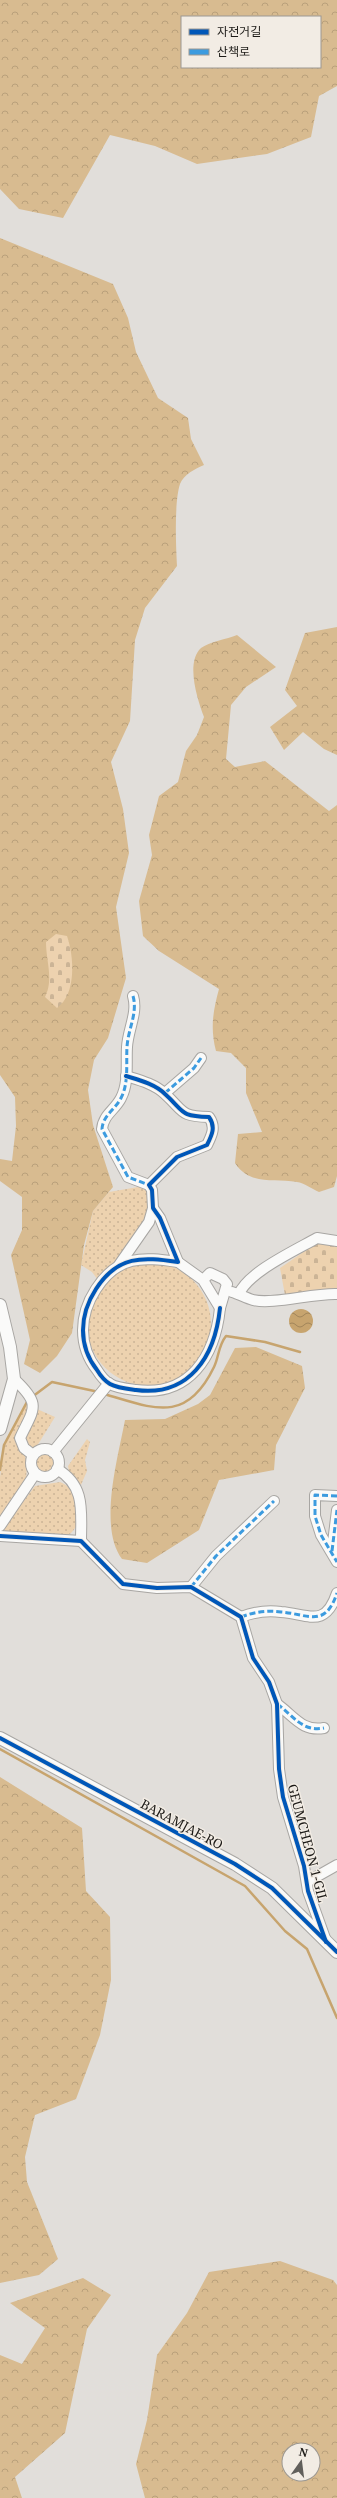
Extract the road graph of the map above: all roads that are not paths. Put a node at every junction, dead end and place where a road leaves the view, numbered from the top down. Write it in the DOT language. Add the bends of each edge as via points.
graph roads {
  1 [pos="133,996"];
  2 [pos="201,1058"];
  3 [pos="126,1076"];
  4 [pos="165,1093"];
  5 [pos="149,1185"];
  6 [pos="153,1208"];
  7 [pos="337,1241"];
  8 [pos="178,1262"];
  9 [pos="119,1265"];
  10 [pos="203,1280"];
  11 [pos="226,1290"];
  12 [pos="238,1294"];
  13 [pos="337,1294"];
  14 [pos="0,1305"];
  15 [pos="220,1308"];
  16 [pos="14,1379"];
  17 [pos="107,1385"];
  18 [pos="0,1429"];
  19 [pos="54,1452"];
  20 [pos="33,1455"];
  21 [pos="57,1469"];
  22 [pos="35,1474"];
  23 [pos="337,1496"];
  24 [pos="274,1501"];
  25 [pos="337,1510"];
  26 [pos="0,1526"];
  27 [pos="0,1536"];
  28 [pos="82,1541"];
  29 [pos="332,1551"];
  30 [pos="337,1562"];
  31 [pos="191,1587"];
  32 [pos="337,1593"];
  33 [pos="241,1617"];
  34 [pos="277,1704"];
  35 [pos="324,1728"];
  36 [pos="0,1738"];
  37 [pos="337,1864"];
  38 [pos="307,1882"];
  39 [pos="326,1942"];
  40 [pos="337,1952"];
  1 -- 3 [label="street" via="136,1004 127,1047"];
  2 -- 4 [label="street" via="194,1068"];
  3 -- 4 [label="street" via="141,1080"];
  3 -- 5 [label="street" via="121,1098 105,1116 102,1128 128,1177"];
  4 -- 5 [label="street" via="181,1112 189,1116 209,1117 213,1123 213,1133 207,1145 177,1157"];
  5 -- 6 [label="street" via="152,1190"];
  6 -- 8 [label="street" via="160,1218"];
  6 -- 9 [label="street" via="149,1222"];
  7 -- 12 [label="street" via="317,1238 262,1271 242,1286"];
  8 -- 9 [label="street" via="145,1257"];
  8 -- 10 [label="street"];
  9 -- 17 [label="street" via="104,1276 92,1294 82,1329 85,1352"];
  10 -- 11 [label="street" via="210,1273 228,1284"];
  10 -- 15 [label="street"];
  11 -- 12 [label="street"];
  11 -- 15 [label="street"];
  12 -- 13 [label="street" via="253,1300 266,1301 314,1294"];
  14 -- 16 [label="street" via="10,1347"];
  15 -- 17 [label="street" via="216,1330 204,1361 182,1383 158,1391"];
  16 -- 18 [label="street"];
  16 -- 20 [label="street" via="30,1398 33,1414 20,1438 24,1448"];
  17 -- 19 [label="street"];
  19 -- 20 [label="street" via="45,1448"];
  19 -- 21 [label="street" via="58,1460"];
  20 -- 22 [label="street" via="30,1463"];
  21 -- 22 [label="street" via="48,1477"];
  21 -- 28 [label="street" via="67,1475 81,1496"];
  22 -- 26 [label="street"];
  23 -- 29 [label="street" via="315,1495 315,1516 321,1535"];
  24 -- 31 [label="street" via="216,1556"];
  25 -- 29 [label="street"];
  27 -- 28 [label="street"];
  28 -- 31 [label="street" via="124,1584 157,1588"];
  29 -- 30 [label="street"];
  31 -- 33 [label="street"];
  32 -- 33 [label="street" via="321,1616 306,1618 280,1612 256,1612"];
  33 -- 34 [label="street, GEUMCHEON 1-GIL" via="253,1658 269,1682"];
  34 -- 35 [label="street" via="300,1724 315,1730"];
  34 -- 38 [label="street, GEUMCHEON 1-GIL" via="279,1769 283,1797"];
  36 -- 39 [label="street, BARAMJAE-RO" via="236,1864 272,1888"];
  37 -- 38 [label="street"];
  38 -- 39 [label="street, GEUMCHEON 1-GIL"];
  39 -- 40 [label="street, BARAMJAE-RO"];
}
